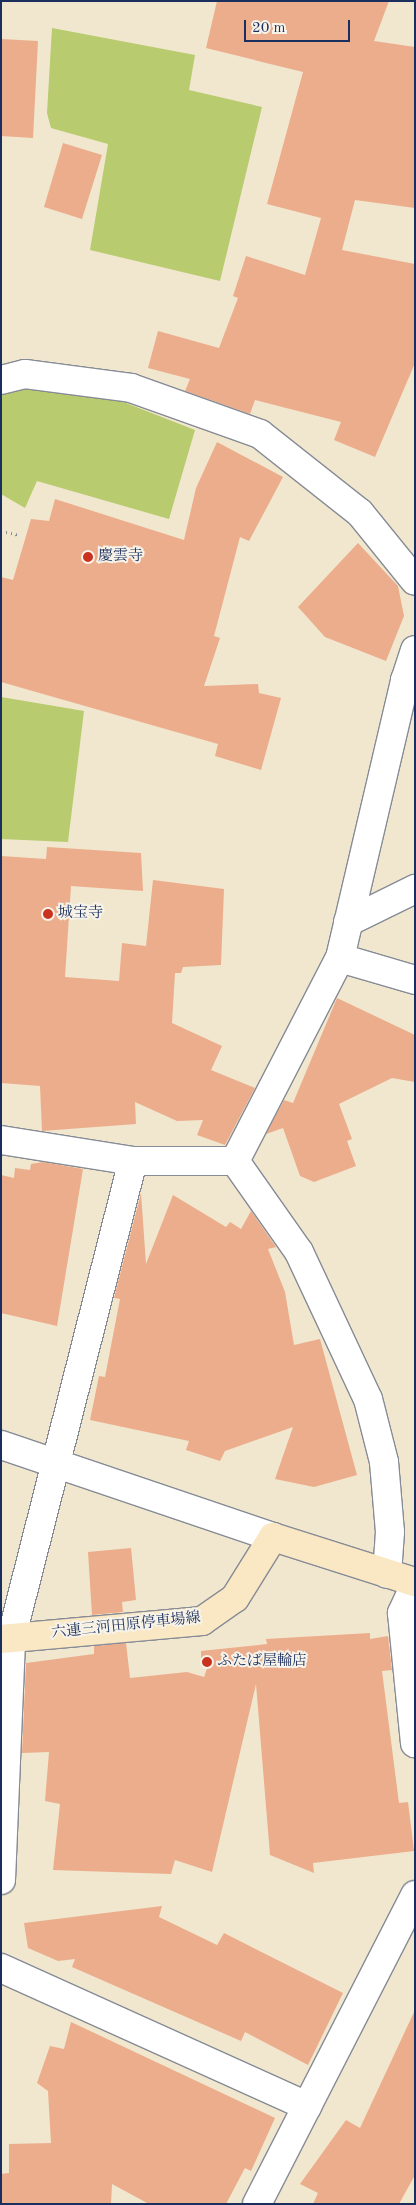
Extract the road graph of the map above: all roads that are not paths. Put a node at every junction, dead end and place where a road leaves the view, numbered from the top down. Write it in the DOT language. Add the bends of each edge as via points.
graph roads {
  1 [pos="1,380"];
  2 [pos="415,581"];
  3 [pos="415,650"];
  4 [pos="410,683"];
  5 [pos="415,889"];
  6 [pos="348,922"];
  7 [pos="340,958"];
  8 [pos="415,980"];
  9 [pos="1,1140"];
  10 [pos="133,1161"];
  11 [pos="235,1161"];
  12 [pos="1,1445"];
  13 [pos="55,1462"];
  14 [pos="273,1537"];
  15 [pos="387,1574"];
  16 [pos="415,1583"];
  17 [pos="6,1639"];
  18 [pos="415,1743"];
  19 [pos="1,1880"];
  20 [pos="415,1896"];
  21 [pos="1,1968"];
  22 [pos="307,2106"];
  23 [pos="257,2204"];
  1 -- 2 [label="street" via="25,374 131,388 260,434 360,513"];
  3 -- 4 [label="street"];
  4 -- 6 [label="street"];
  5 -- 6 [label="street"];
  6 -- 7 [label="street"];
  7 -- 8 [label="street"];
  7 -- 11 [label="street"];
  9 -- 10 [label="street"];
  10 -- 11 [label="street"];
  10 -- 13 [label="street"];
  11 -- 15 [label="street" via="299,1252 368,1399 384,1462 390,1532"];
  12 -- 13 [label="street"];
  13 -- 14 [label="street"];
  13 -- 17 [label="street"];
  14 -- 15 [label="main road"];
  14 -- 17 [label="main road, 六連三河田原停車場線" via="235,1598 202,1621"];
  15 -- 16 [label="main road"];
  16 -- 18 [label="street" via="402,1613"];
  17 -- 19 [label="street"];
  20 -- 22 [label="street"];
  21 -- 22 [label="street"];
  22 -- 23 [label="street"];
}
